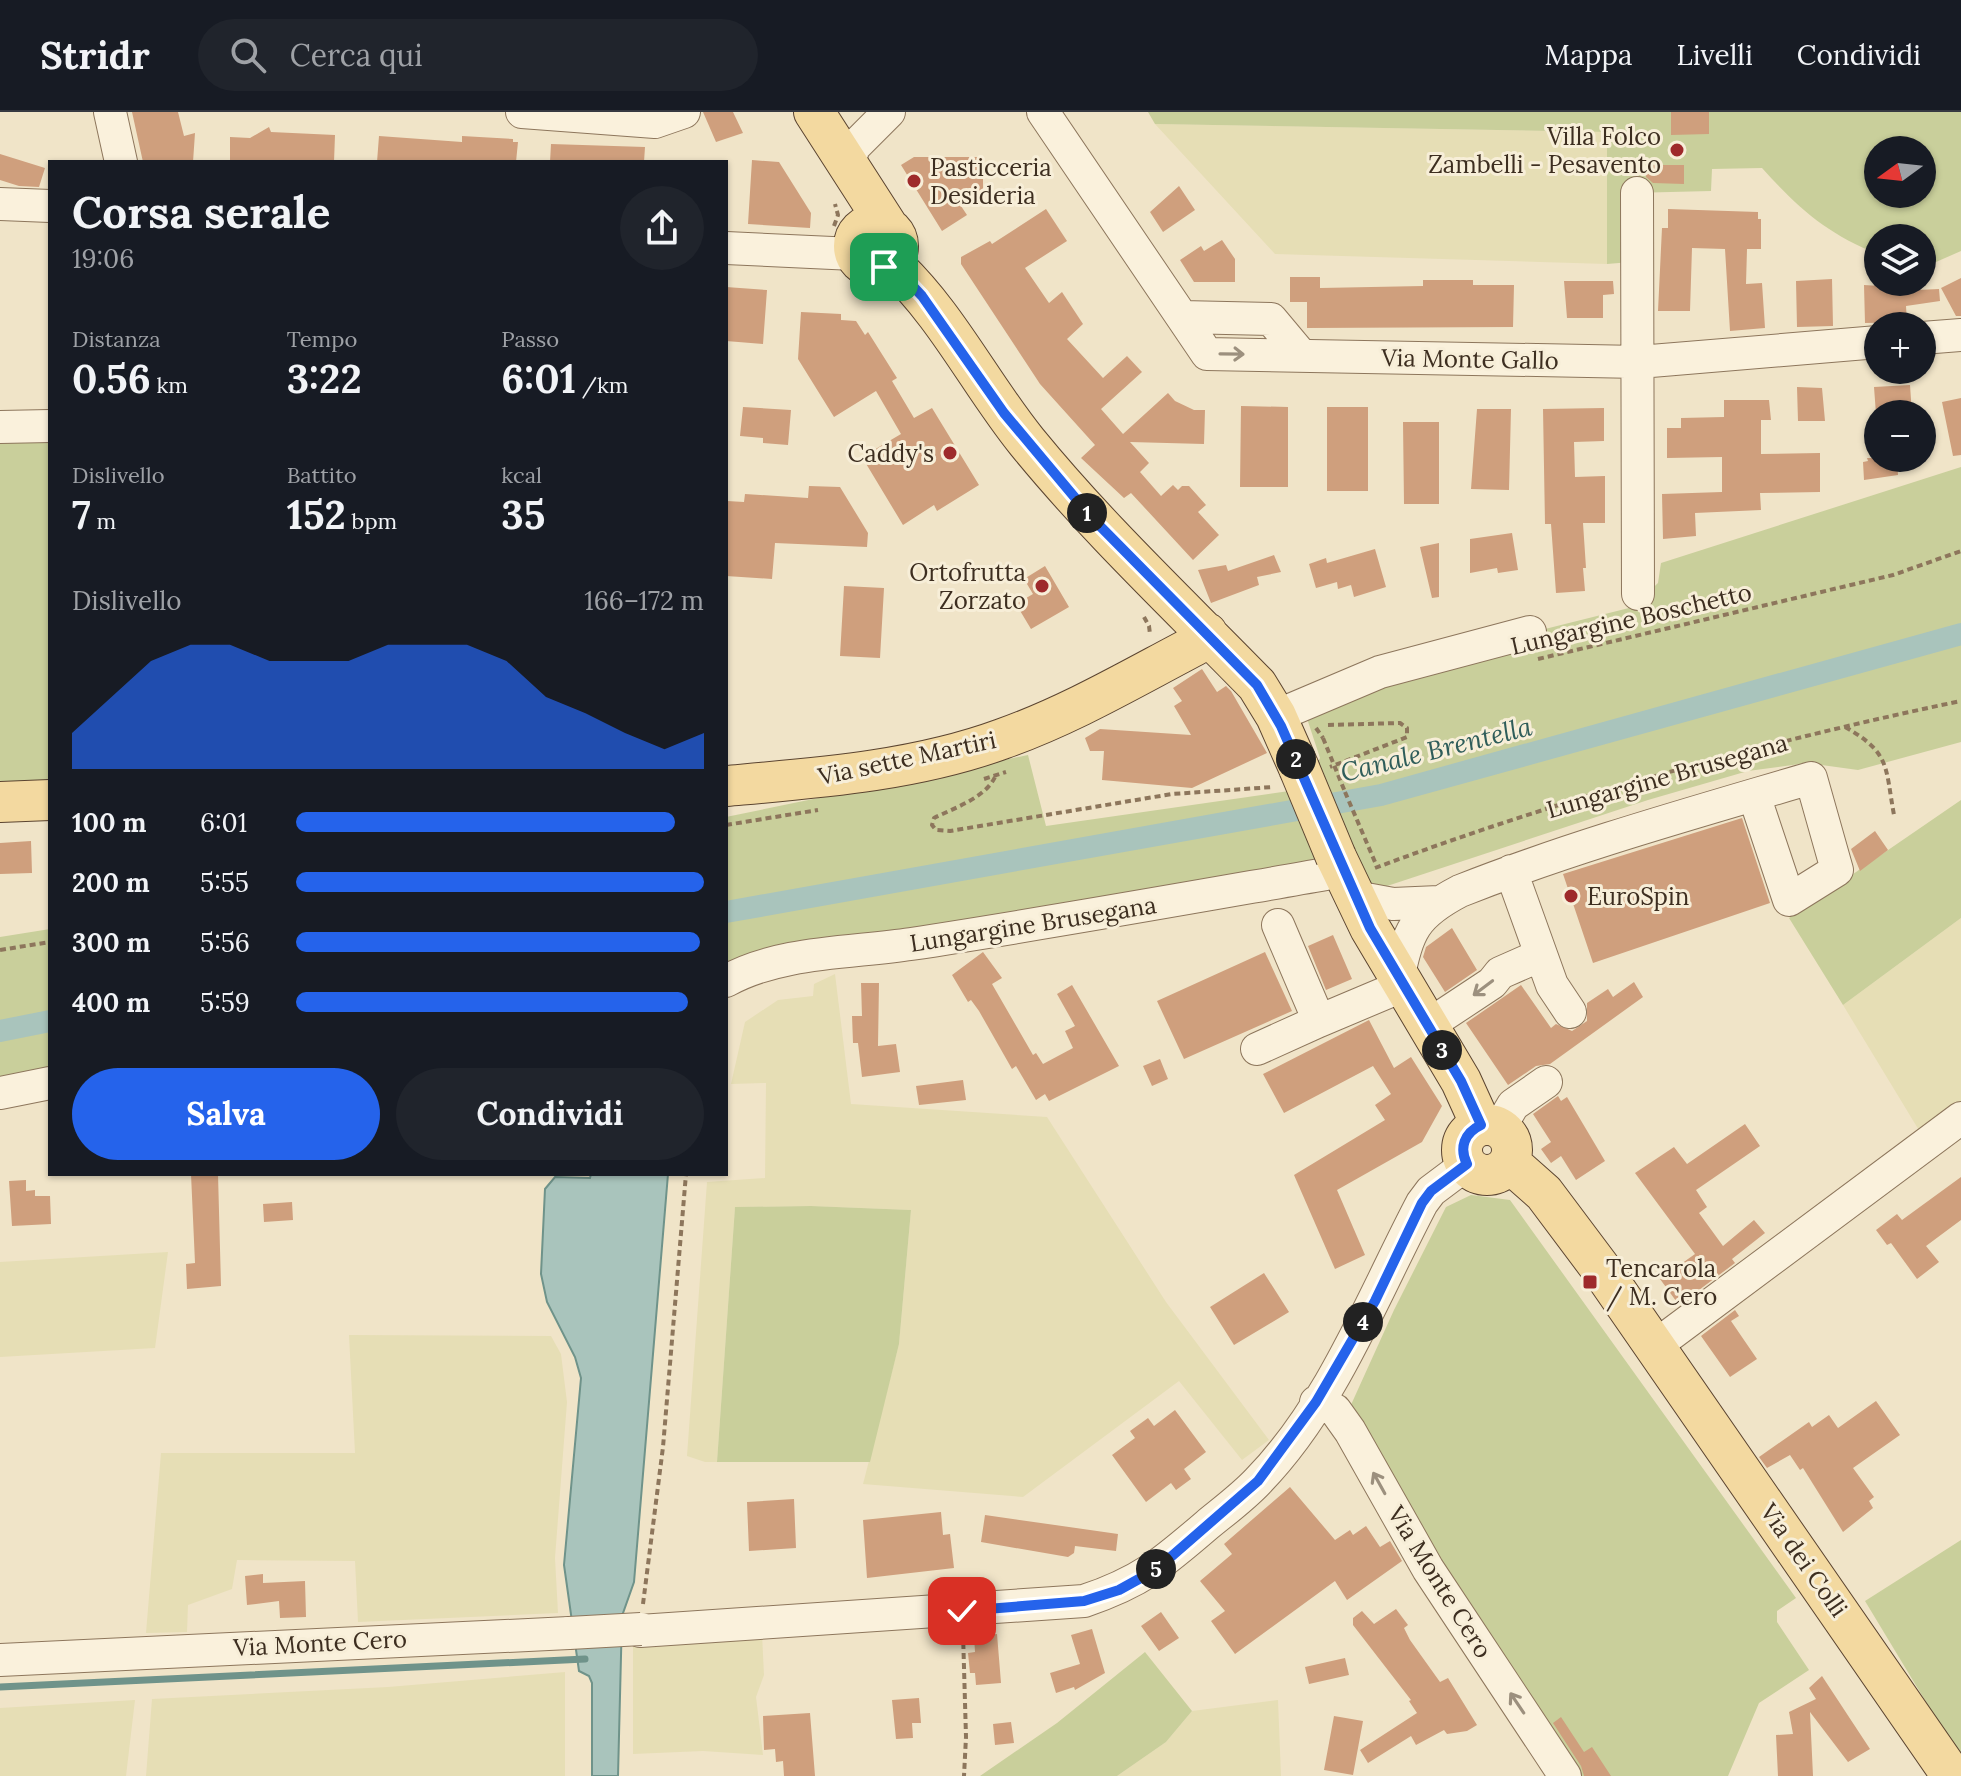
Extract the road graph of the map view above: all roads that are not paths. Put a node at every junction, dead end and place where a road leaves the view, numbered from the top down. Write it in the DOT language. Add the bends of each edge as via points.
graph roads {
  1 [pos="110,112"];
  2 [pos="522,112"];
  3 [pos="684,112"];
  4 [pos="803,112"];
  5 [pos="814,112"];
  6 [pos="889,112"];
  7 [pos="1043,112"];
  8 [pos="121,160"];
  9 [pos="838,177"];
  10 [pos="1637,193"];
  11 [pos="0,204"];
  12 [pos="48,206"];
  13 [pos="864,241"];
  14 [pos="728,248"];
  15 [pos="1961,335"];
  16 [pos="1936,337"];
  17 [pos="1864,343"];
  18 [pos="1639,362"];
  19 [pos="48,426"];
  20 [pos="0,427"];
  21 [pos="1638,594"];
  22 [pos="1207,633"];
  23 [pos="1533,646"];
  24 [pos="1279,721"];
  25 [pos="728,786"];
  26 [pos="1754,795"];
  27 [pos="48,800"];
  28 [pos="0,802"];
  29 [pos="1359,867"];
  30 [pos="1511,871"];
  31 [pos="1439,902"];
  32 [pos="1278,925"];
  33 [pos="1541,955"];
  34 [pos="728,980"];
  35 [pos="1400,982"];
  36 [pos="1570,1012"];
  37 [pos="1319,1021"];
  38 [pos="1427,1026"];
  39 [pos="1257,1049"];
  40 [pos="1546,1082"];
  41 [pos="48,1083"];
  42 [pos="0,1093"];
  43 [pos="1961,1118"];
  44 [pos="1497,1138"];
  45 [pos="1467,1164"];
  46 [pos="1655,1346"];
  47 [pos="1316,1402"];
  48 [pos="0,1660"];
  49 [pos="1937,1770"];
  50 [pos="1562,1772"];
  1 -- 8 [label="street"];
  2 -- 3 [label="street" via="655,122"];
  4 -- 13 [label="main road" via="850,200"];
  5 -- 9 [label="main road"];
  6 -- 9 [label="street" via="855,146"];
  7 -- 18 [label="street, Via Monte Gallo" via="1207,354"];
  9 -- 13 [label="main road"];
  10 -- 18 [label="street"];
  11 -- 12 [label="street"];
  13 -- 14 [label="street"];
  13 -- 22 [label="main road" via="922,296 1047,467"];
  15 -- 16 [label="street"];
  17 -- 18 [label="street, Via Monte Gallo"];
  18 -- 21 [label="street"];
  19 -- 20 [label="street"];
  22 -- 24 [label="main road" via="1257,685"];
  22 -- 25 [label="main road, Via sette Martiri" via="1194,646 1097,698 1001,740 890,766"];
  23 -- 24 [label="street" via="1380,672"];
  24 -- 29 [label="main road, Via dei Colli, bridge"];
  26 -- 30 [label="street"];
  27 -- 28 [label="main road"];
  29 -- 31 [label="street" via="1393,904"];
  29 -- 34 [label="street, Lungargine Brusegana" via="770,963"];
  29 -- 35 [label="main road, Via dei Colli"];
  30 -- 31 [label="street"];
  30 -- 33 [label="street"];
  31 -- 35 [label="street" via="1406,939"];
  32 -- 37 [label="street"];
  33 -- 36 [label="street"];
  33 -- 38 [label="street, one-way" via="1500,973"];
  35 -- 37 [label="street"];
  35 -- 38 [label="main road, Via dei Colli"];
  37 -- 39 [label="street"];
  38 -- 44 [label="main road, Via dei Colli"];
  40 -- 44 [label="street" via="1513,1105"];
  41 -- 42 [label="street"];
  43 -- 46 [label="street"];
  44 -- 45 [label="main road" via="1500,1171 1489,1175"];
  44 -- 46 [label="main road, Via dei Colli" via="1544,1193"];
  45 -- 47 [label="street, Via Monte Cero" via="1422,1203 1375,1301"];
  46 -- 49 [label="main road, Via dei Colli"];
  47 -- 48 [label="street, Via Monte Cero, bridge" via="1258,1481 1157,1569 1084,1601 641,1630"];
  50 -- 47 [label="street, Via Monte Cero, one-way" via="1428,1569 1350,1431 1335,1410"];
}
